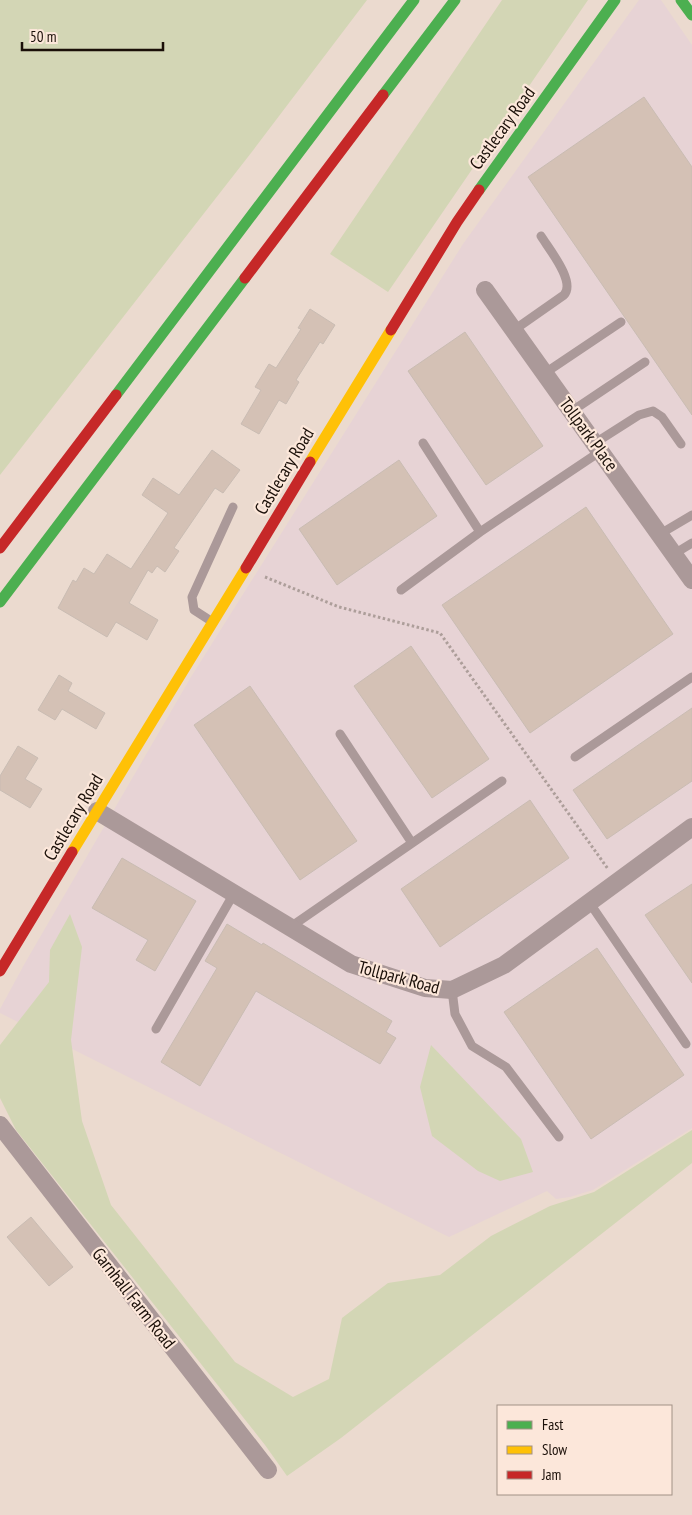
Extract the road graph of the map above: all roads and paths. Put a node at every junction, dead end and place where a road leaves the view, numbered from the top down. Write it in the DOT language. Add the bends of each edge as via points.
graph roads {
  1 [pos="414,0"];
  2 [pos="455,0"];
  3 [pos="615,0"];
  4 [pos="681,0"];
  5 [pos="692,15"];
  6 [pos="541,236"];
  7 [pos="485,290"];
  8 [pos="621,322"];
  9 [pos="514,330"];
  10 [pos="644,362"];
  11 [pos="545,373"];
  12 [pos="572,411"];
  13 [pos="423,444"];
  14 [pos="681,444"];
  15 [pos="598,447"];
  16 [pos="233,507"];
  17 [pos="692,515"];
  18 [pos="480,532"];
  19 [pos="660,534"];
  20 [pos="692,543"];
  21 [pos="0,548"];
  22 [pos="674,554"];
  23 [pos="245,569"];
  24 [pos="692,580"];
  25 [pos="401,590"];
  26 [pos="0,602"];
  27 [pos="212,621"];
  28 [pos="692,677"];
  29 [pos="340,734"];
  30 [pos="576,757"];
  31 [pos="502,781"];
  32 [pos="97,811"];
  33 [pos="692,827"];
  34 [pos="412,843"];
  35 [pos="617,882"];
  36 [pos="234,895"];
  37 [pos="589,902"];
  38 [pos="289,928"];
  39 [pos="0,971"];
  40 [pos="452,990"];
  41 [pos="156,1029"];
  42 [pos="686,1044"];
  43 [pos="0,1125"];
  44 [pos="559,1137"];
  45 [pos="268,1470"];
  1 -- 21 [label="main road"];
  2 -- 26 [label="main road"];
  3 -- 23 [label="main road, Castlecary Road" via="457,222"];
  4 -- 5 [label="main road"];
  6 -- 9 [label="lane" via="566,277 568,288 564,295"];
  7 -- 9 [label="street, Tollpark Place"];
  8 -- 11 [label="lane"];
  9 -- 11 [label="street, Tollpark Place"];
  10 -- 12 [label="lane"];
  11 -- 12 [label="street, Tollpark Place"];
  12 -- 15 [label="street, Tollpark Place"];
  13 -- 18 [label="lane"];
  14 -- 15 [label="lane" via="662,417 653,411 639,415"];
  15 -- 18 [label="lane"];
  15 -- 19 [label="street, Tollpark Place"];
  16 -- 27 [label="lane" via="192,597 194,610"];
  17 -- 19 [label="lane"];
  18 -- 25 [label="lane"];
  19 -- 22 [label="street, Tollpark Place"];
  20 -- 22 [label="lane"];
  22 -- 24 [label="street, Tollpark Place"];
  23 -- 27 [label="main road, Castlecary Road"];
  23 -- 35 [label="path" via="339,607 440,633"];
  27 -- 32 [label="main road, Castlecary Road"];
  28 -- 30 [label="lane"];
  29 -- 34 [label="lane"];
  31 -- 34 [label="lane"];
  32 -- 36 [label="street, Tollpark Road"];
  32 -- 39 [label="main road, Castlecary Road"];
  33 -- 35 [label="street, Tollpark Road"];
  34 -- 38 [label="lane"];
  35 -- 37 [label="street, Tollpark Road"];
  36 -- 38 [label="street, Tollpark Road"];
  36 -- 41 [label="lane"];
  37 -- 40 [label="street, Tollpark Road" via="504,965"];
  37 -- 42 [label="lane"];
  38 -- 40 [label="street, Tollpark Road" via="351,964 425,988"];
  40 -- 44 [label="lane" via="455,1014 472,1046 506,1067"];
  43 -- 45 [label="street, Garnhall Farm Road"];
}
